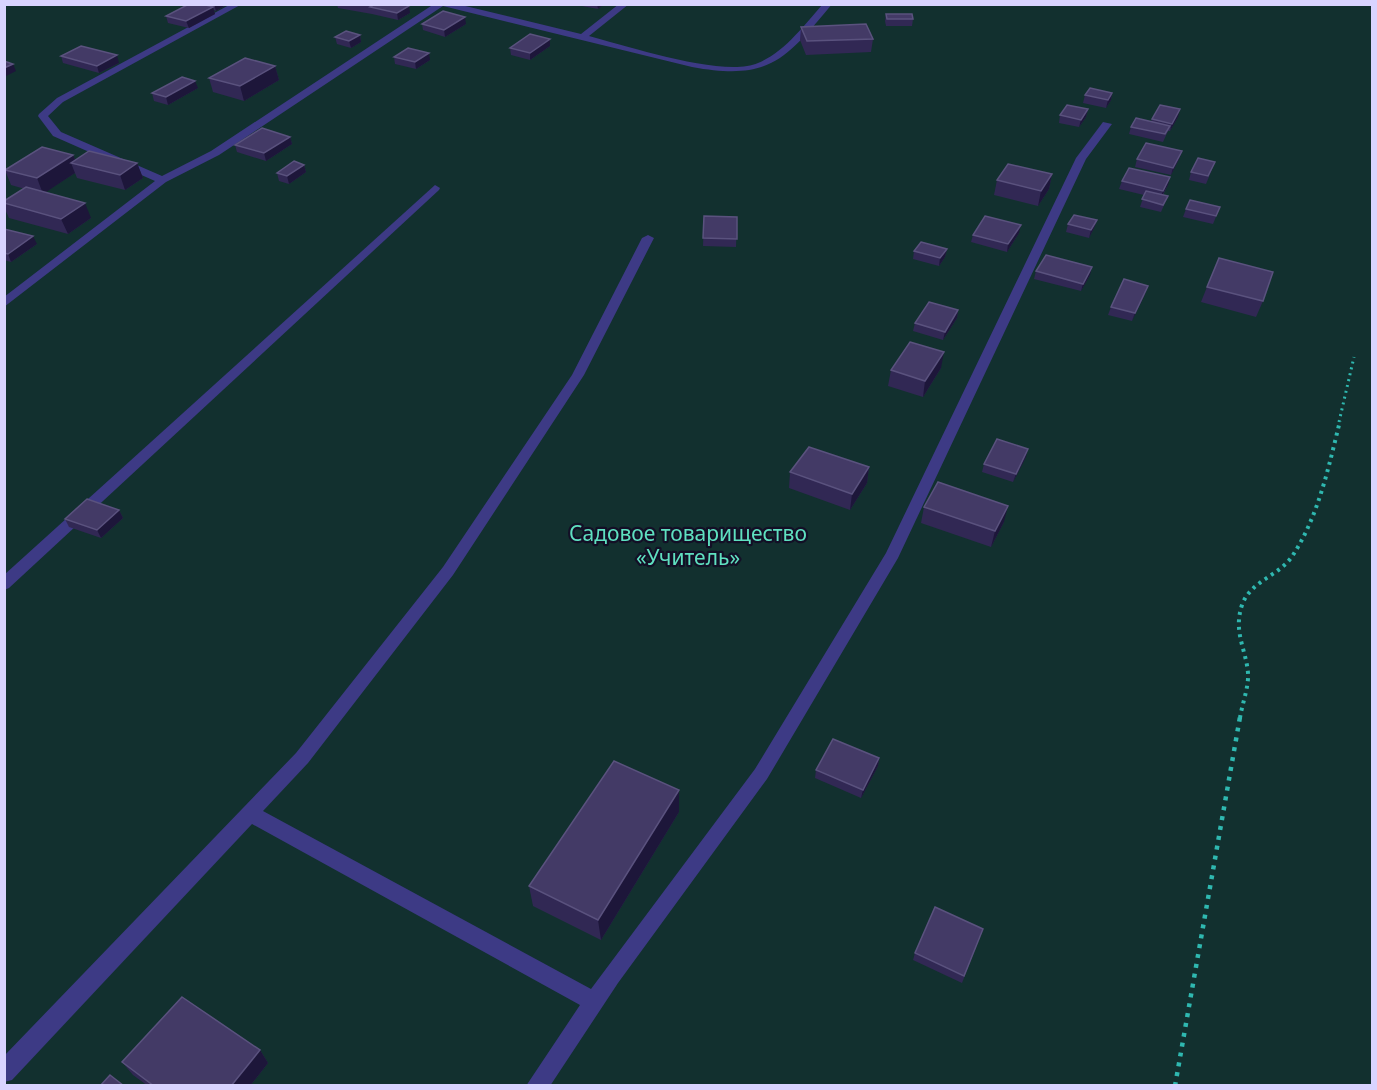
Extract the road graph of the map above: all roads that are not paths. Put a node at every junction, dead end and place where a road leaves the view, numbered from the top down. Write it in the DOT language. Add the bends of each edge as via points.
graph roads {
  1 [pos="238,4"];
  2 [pos="443,4"];
  3 [pos="625,4"];
  4 [pos="828,4"];
  5 [pos="583,37"];
  6 [pos="1107,124"];
  7 [pos="162,180"];
  8 [pos="435,188"];
  9 [pos="648,238"];
  10 [pos="4,303"];
  11 [pos="4,584"];
  12 [pos="249,813"];
  13 [pos="593,1002"];
  14 [pos="4,1072"];
  15 [pos="537,1086"];
  1 -- 7 [label="street" via="60,100 43,116 57,134"];
  2 -- 5 [label="street"];
  2 -- 7 [label="street" via="215,153"];
  3 -- 5 [label="street"];
  4 -- 5 [label="street" via="774,57 749,69 692,64"];
  6 -- 13 [label="street" via="1081,158 893,554 761,774"];
  7 -- 10 [label="street"];
  8 -- 11 [label="street"];
  9 -- 12 [label="street" via="579,375 448,571 302,758"];
  12 -- 13 [label="street"];
  12 -- 14 [label="street"];
  13 -- 15 [label="street"];
}
